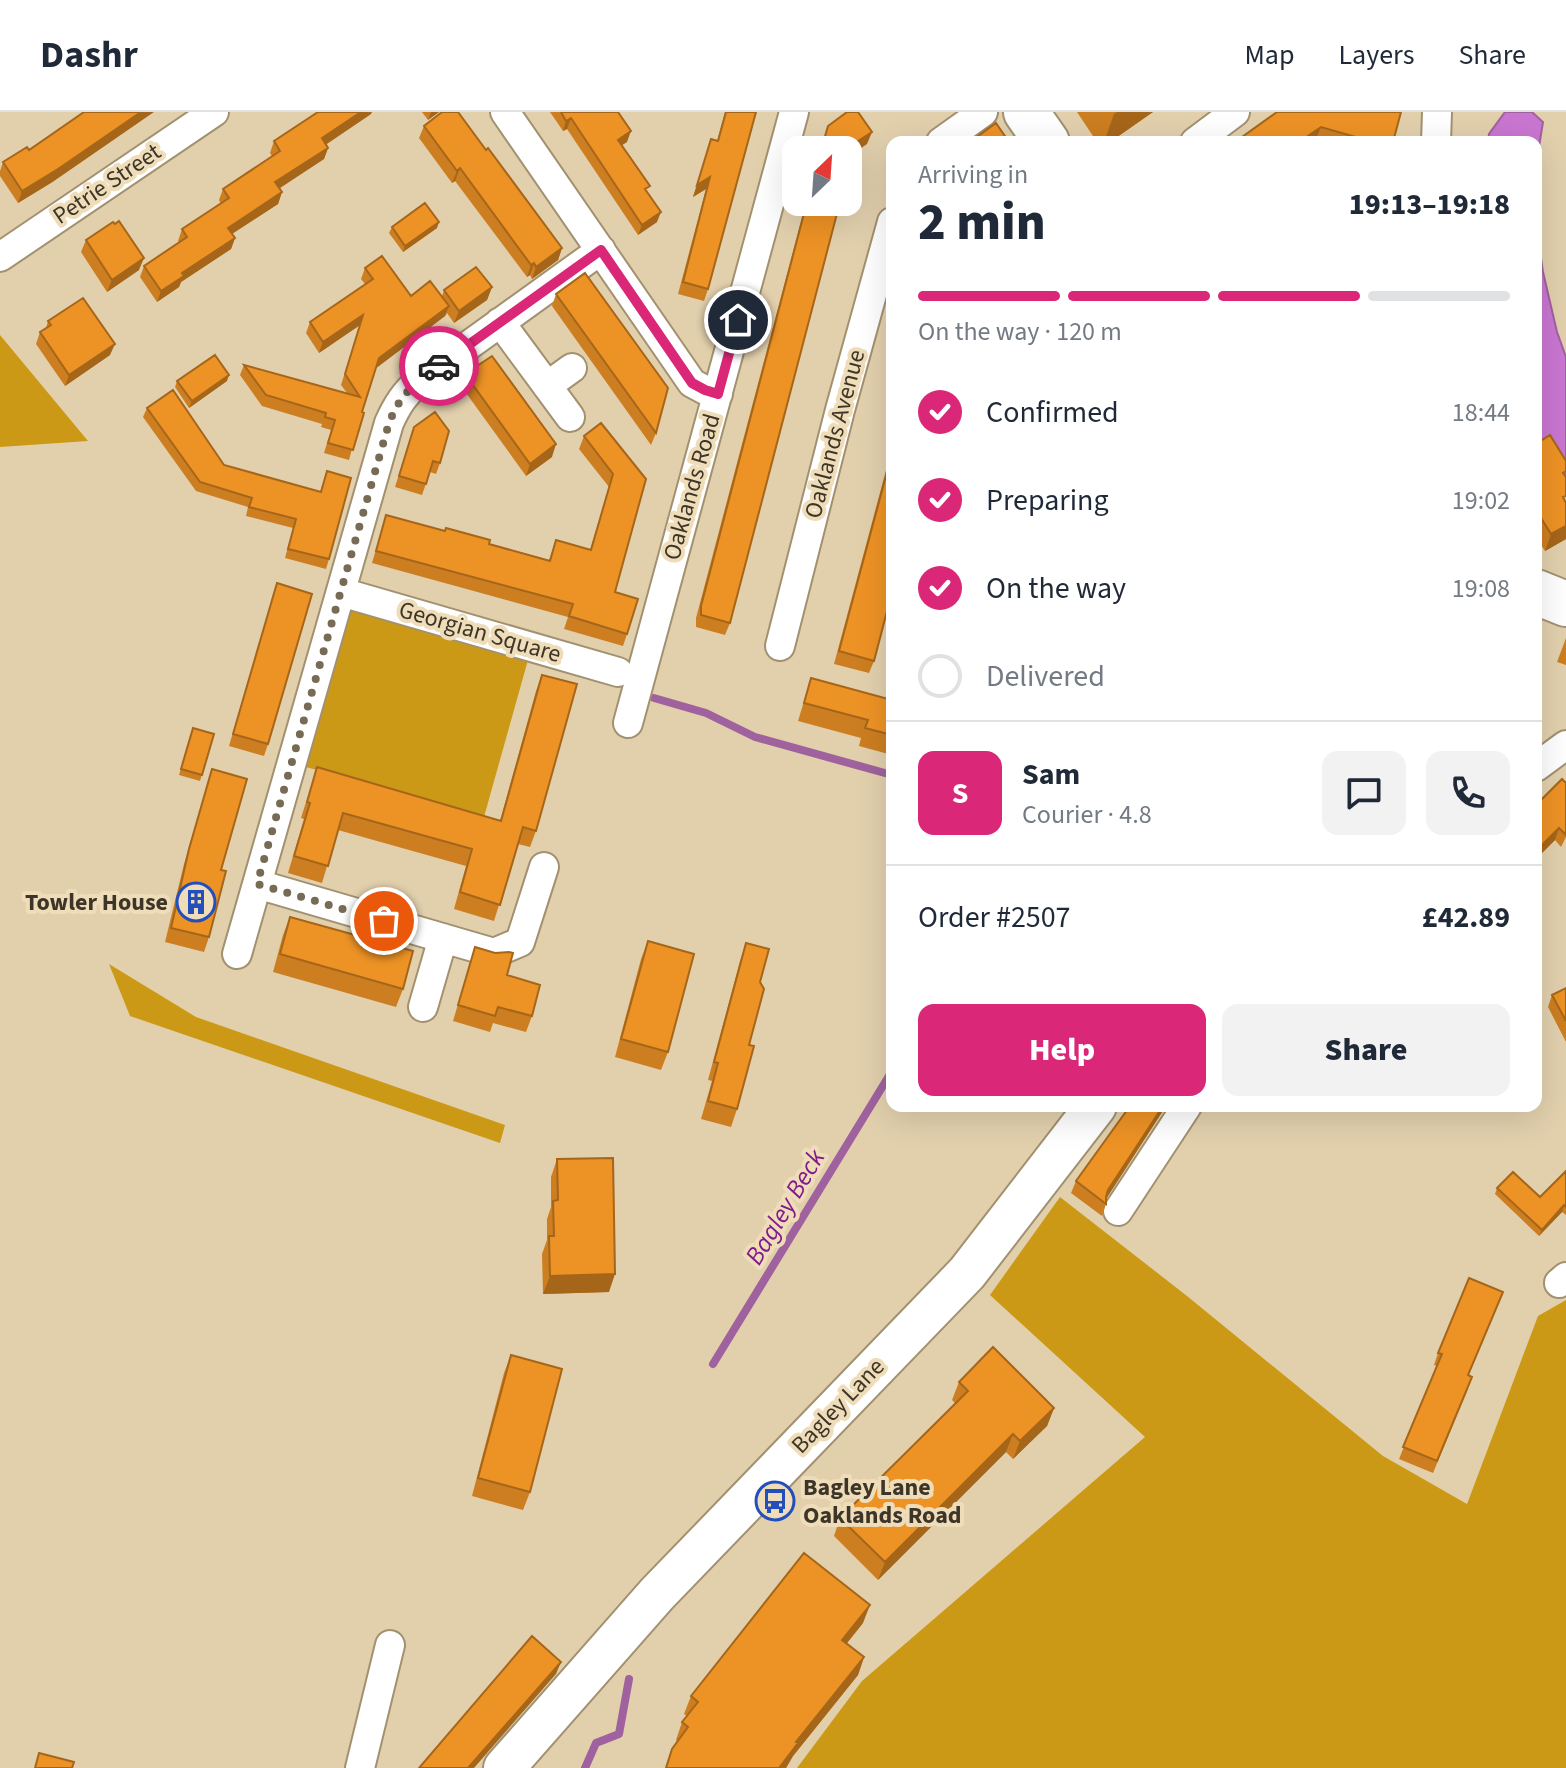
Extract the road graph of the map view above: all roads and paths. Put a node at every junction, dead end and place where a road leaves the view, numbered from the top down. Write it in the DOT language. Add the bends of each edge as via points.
graph roads {
  1 [pos="214,112"];
  2 [pos="505,112"];
  3 [pos="794,112"];
  4 [pos="983,112"];
  5 [pos="1026,112"];
  6 [pos="1235,112"];
  7 [pos="1437,112"];
  8 [pos="949,136"];
  9 [pos="1043,136"];
  10 [pos="1203,136"];
  11 [pos="1436,136"];
  12 [pos="886,244"];
  13 [pos="601,250"];
  14 [pos="0,257"];
  15 [pos="500,322"];
  16 [pos="572,368"];
  17 [pos="547,386"];
  18 [pos="718,394"];
  19 [pos="570,417"];
  20 [pos="341,592"];
  21 [pos="1542,594"];
  22 [pos="1566,604"];
  23 [pos="780,646"];
  24 [pos="618,672"];
  25 [pos="628,723"];
  26 [pos="1566,745"];
  27 [pos="1542,763"];
  28 [pos="544,867"];
  29 [pos="257,884"];
  30 [pos="443,938"];
  31 [pos="237,954"];
  32 [pos="423,1007"];
  33 [pos="1091,1112"];
  34 [pos="1183,1112"];
  35 [pos="1118,1211"];
  36 [pos="390,1645"];
  37 [pos="360,1768"];
  38 [pos="504,1768"];
  1 -- 14 [label="street, Petrie Street"];
  2 -- 13 [label="street"];
  3 -- 18 [label="street, Oaklands Road"];
  4 -- 8 [label="street"];
  5 -- 9 [label="main road"];
  6 -- 10 [label="street"];
  7 -- 11 [label="street"];
  12 -- 23 [label="street, Oaklands Avenue"];
  13 -- 15 [label="street"];
  13 -- 18 [label="street" via="692,383"];
  15 -- 17 [label="street"];
  15 -- 20 [label="street" via="419,381 396,406"];
  16 -- 17 [label="street"];
  17 -- 19 [label="street"];
  18 -- 25 [label="street, Oaklands Road"];
  20 -- 24 [label="street, Georgian Square"];
  20 -- 29 [label="street"];
  21 -- 22 [label="main road"];
  26 -- 27 [label="street"];
  28 -- 30 [label="street" via="520,942 494,953"];
  29 -- 30 [label="street"];
  29 -- 31 [label="street"];
  30 -- 32 [label="street"];
  33 -- 38 [label="street, Bagley Lane" via="967,1273 657,1594"];
  34 -- 35 [label="street"];
  36 -- 37 [label="street"];
}
